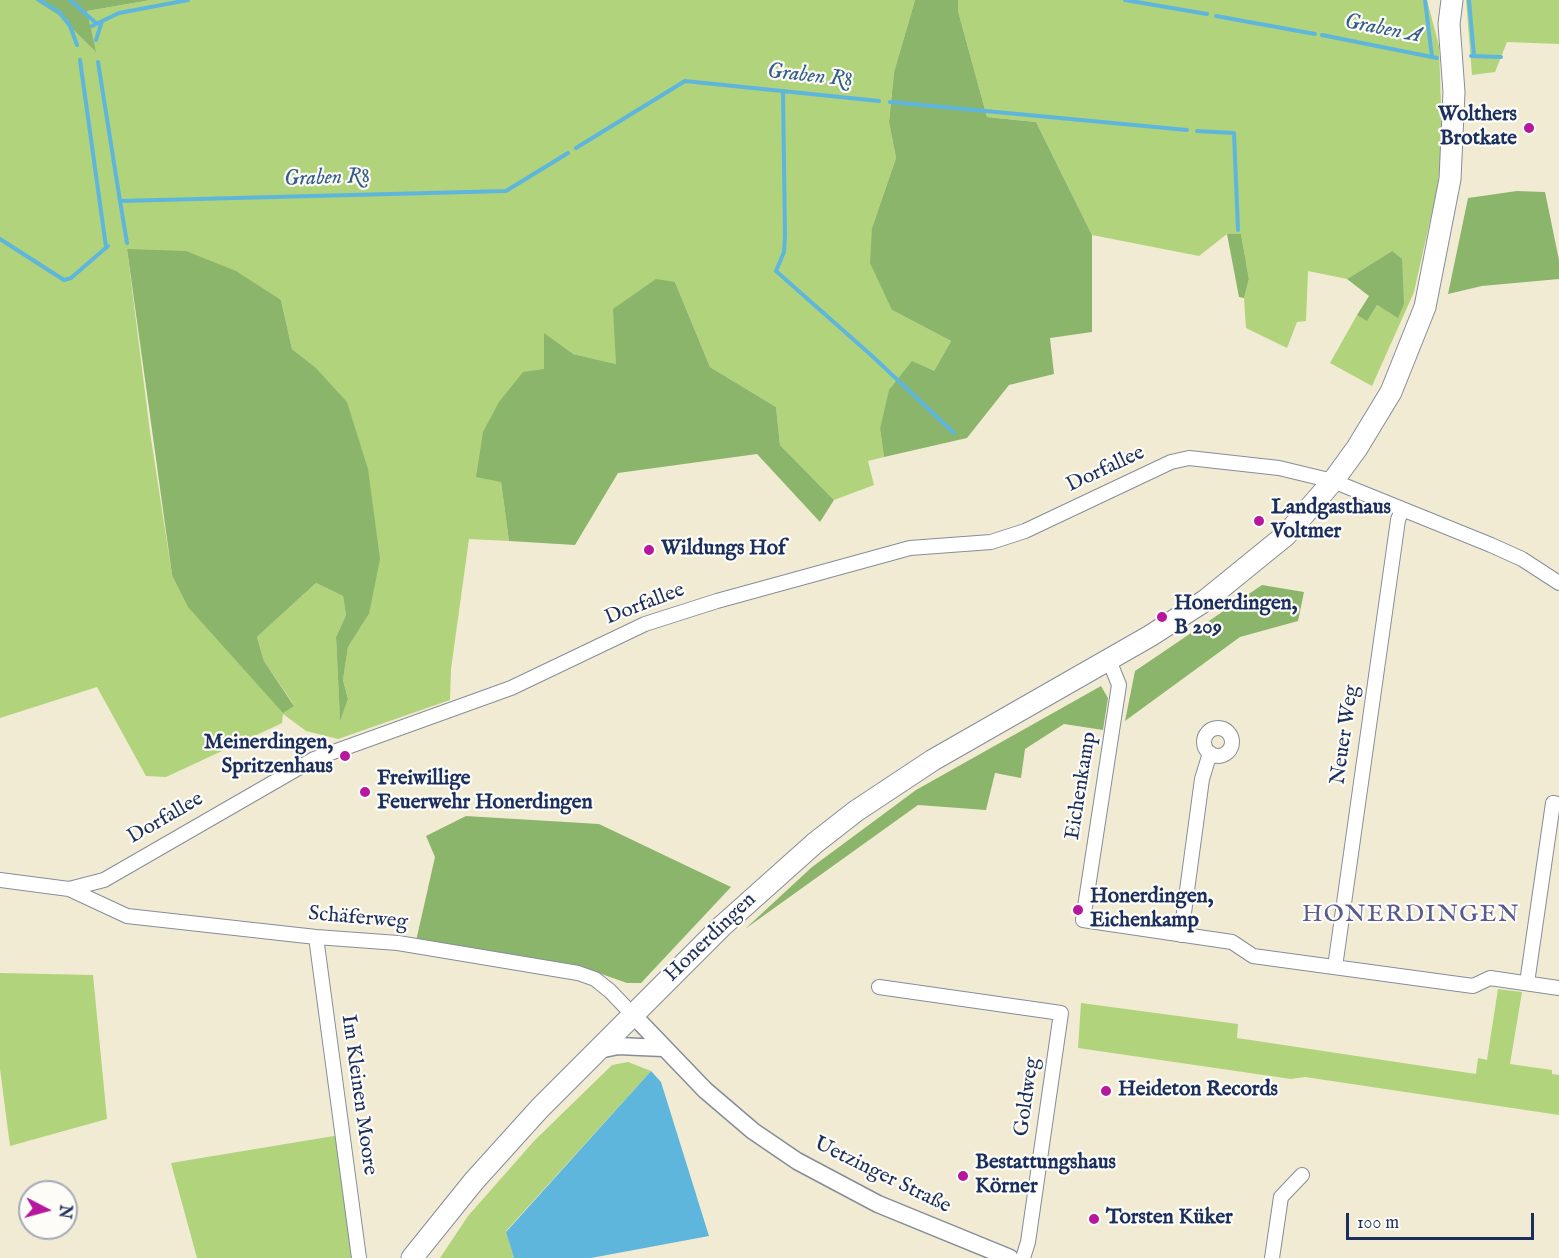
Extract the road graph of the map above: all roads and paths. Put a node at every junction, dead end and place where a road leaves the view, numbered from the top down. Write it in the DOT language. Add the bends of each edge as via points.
graph roads {
  1 [pos="1438,0"];
  2 [pos="1452,0"];
  3 [pos="1449,24"];
  4 [pos="1333,481"];
  5 [pos="1402,509"];
  6 [pos="1556,576"];
  7 [pos="1109,660"];
  8 [pos="1210,753"];
  9 [pos="1559,804"];
  10 [pos="0,880"];
  11 [pos="104,880"];
  12 [pos="69,889"];
  13 [pos="110,908"];
  14 [pos="1181,935"];
  15 [pos="316,937"];
  16 [pos="1335,967"];
  17 [pos="1527,983"];
  18 [pos="879,987"];
  19 [pos="1559,988"];
  20 [pos="633,1015"];
  21 [pos="663,1048"];
  22 [pos="598,1050"];
  23 [pos="1302,1175"];
  24 [pos="359,1258"];
  25 [pos="412,1258"];
  26 [pos="1010,1258"];
  27 [pos="1023,1258"];
  28 [pos="1272,1258"];
  1 -- 3 [label="main road"];
  2 -- 3 [label="main road"];
  3 -- 4 [label="main road, Honerdingen" via="1454,92 1450,179 1425,307 1390,392"];
  4 -- 5 [label="street, Dorfallee"];
  4 -- 7 [label="main road, Honerdingen" via="1286,535 1226,586"];
  4 -- 11 [label="street, Dorfallee" via="1279,468 1183,459 1025,531 991,542 910,548 645,624 511,688 314,759"];
  5 -- 6 [label="street, Dorfallee"];
  5 -- 16 [label="street, Neuer Weg"];
  7 -- 14 [label="street, Eichenkamp" via="1119,685 1083,920"];
  7 -- 20 [label="main road, Honerdingen" via="933,760 856,811 760,891"];
  8 -- 14 [label="street" via="1202,778"];
  9 -- 17 [label="street" via="1553,803"];
  10 -- 12 [label="street, Dorfallee"];
  11 -- 12 [label="street, Dorfallee"];
  11 -- 13 [label="street"];
  12 -- 13 [label="street, Schäferweg"];
  13 -- 15 [label="street, Schäferweg" via="127,916"];
  14 -- 16 [label="street" via="1232,942 1253,956"];
  15 -- 20 [label="street, Schäferweg" via="398,943 578,973 610,991"];
  15 -- 24 [label="street, Im Kleinen Moore"];
  16 -- 17 [label="street" via="1473,986 1490,978"];
  17 -- 19 [label="street"];
  18 -- 27 [label="street, Goldweg" via="1061,1013"];
  20 -- 21 [label="street, Uetzinger Straße"];
  20 -- 22 [label="main road, Honerdingen"];
  21 -- 22 [label="street"];
  21 -- 26 [label="street, Uetzinger Straße" via="753,1131 797,1161 852,1191"];
  22 -- 25 [label="main road, Honerdingen" via="474,1181"];
  23 -- 28 [label="street" via="1281,1197"];
}
